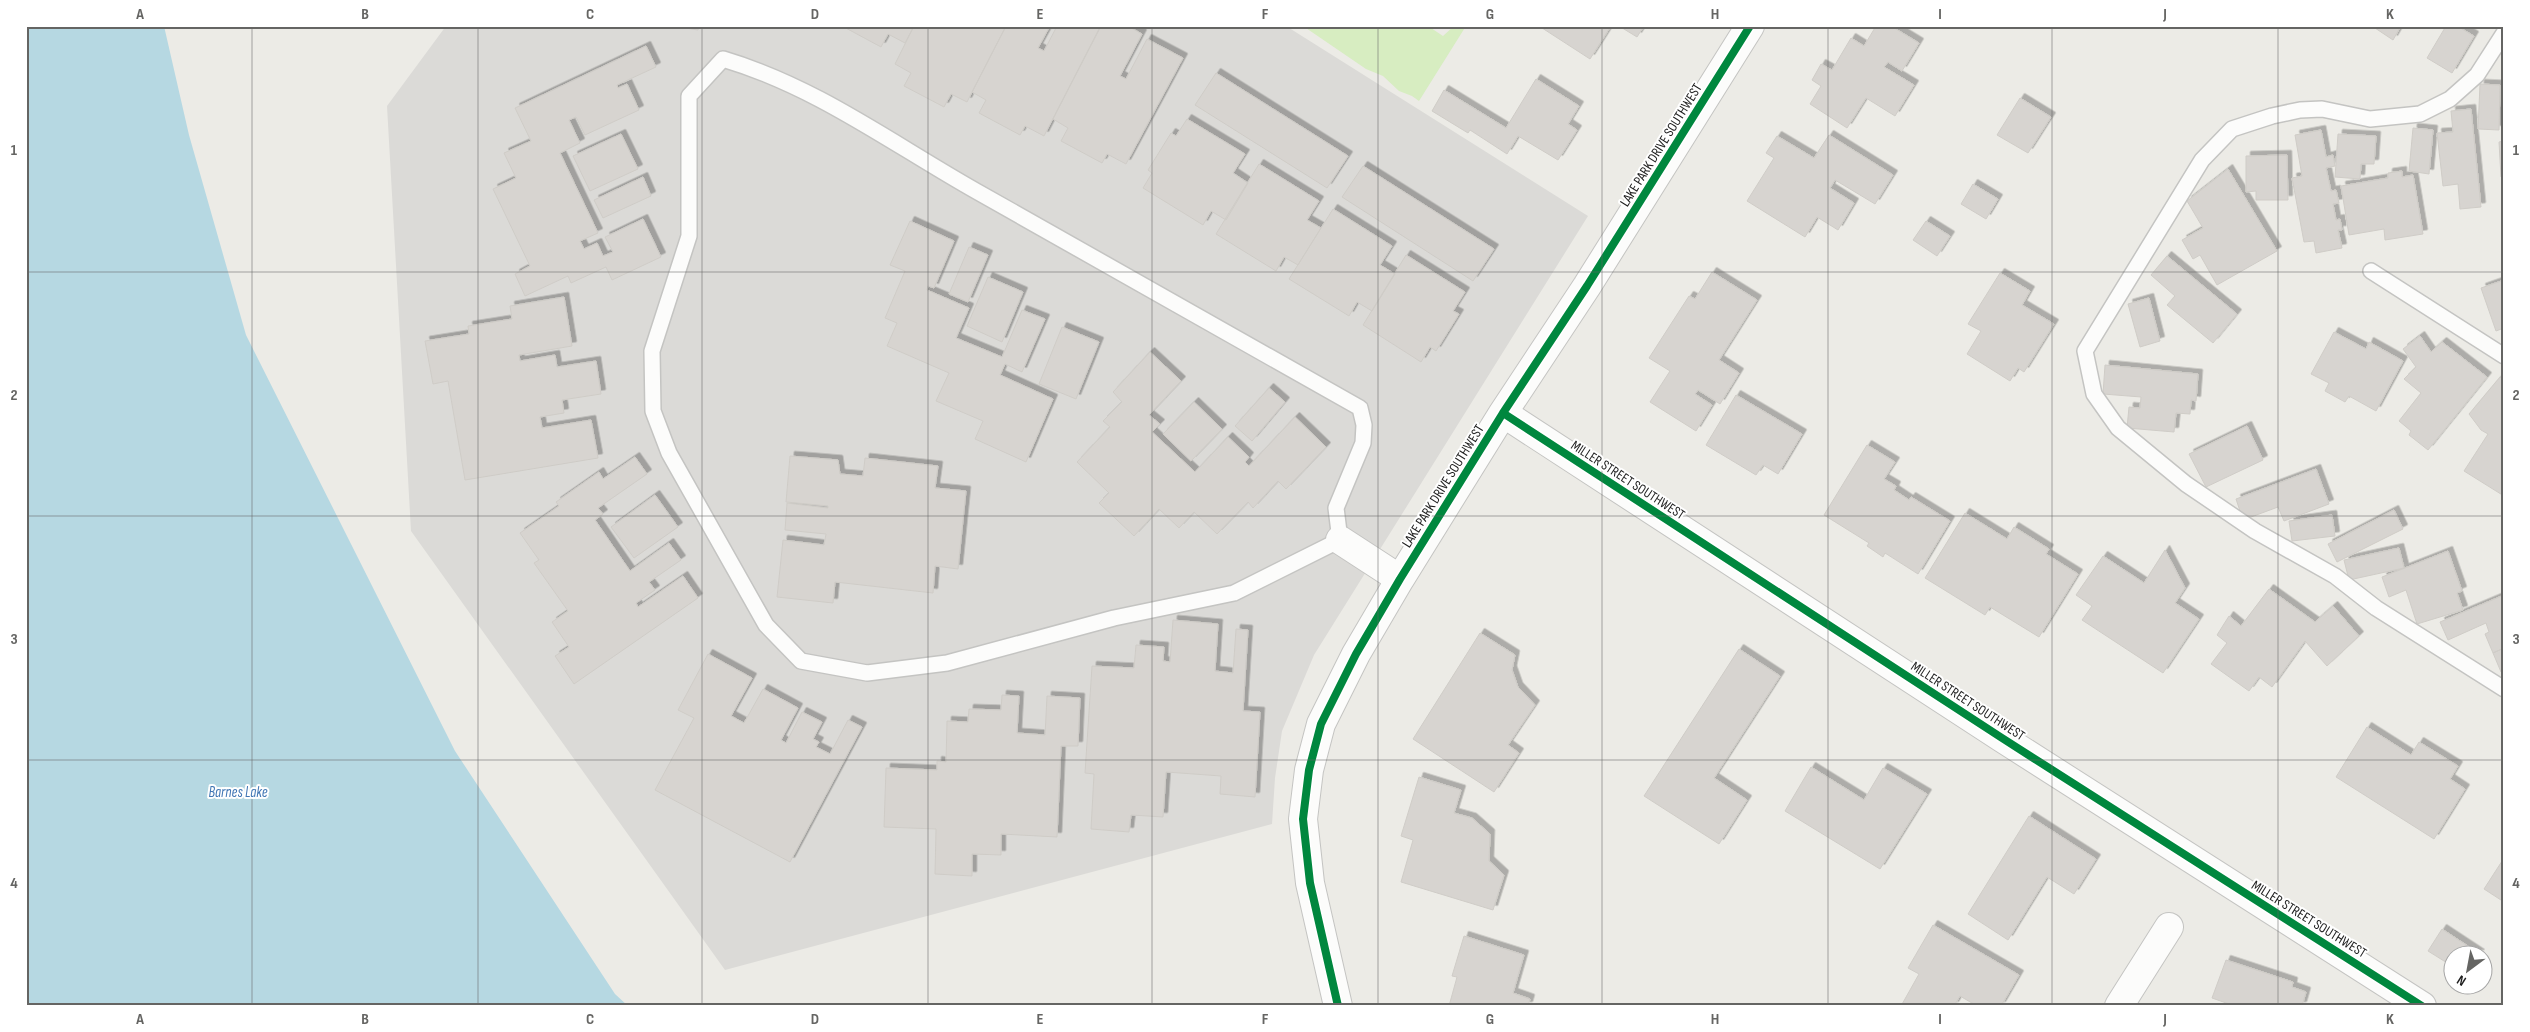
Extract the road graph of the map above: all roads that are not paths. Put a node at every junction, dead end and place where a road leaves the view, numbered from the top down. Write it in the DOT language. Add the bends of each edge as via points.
graph roads {
  1 [pos="1750,26"];
  2 [pos="2504,33"];
  3 [pos="2371,271"];
  4 [pos="2504,356"];
  5 [pos="1503,413"];
  6 [pos="1340,540"];
  7 [pos="1400,579"];
  8 [pos="2504,690"];
  9 [pos="2169,926"];
  10 [pos="1338,1006"];
  11 [pos="2119,1006"];
  12 [pos="2422,1006"];
  1 -- 5 [label="street, LAKE PARK DRIVE SOUTHWEST"];
  2 -- 8 [label="lane" via="2476,75 2450,99 2420,114 2370,119 2322,110 2300,110 2232,129 2202,160 2085,350 2094,394 2118,428 2178,478 2255,531 2335,576 2376,608"];
  3 -- 4 [label="lane"];
  5 -- 7 [label="street, LAKE PARK DRIVE SOUTHWEST"];
  5 -- 12 [label="street, MILLER STREET SOUTHWEST" via="2002,738"];
  6 -- 6 [label="lane" via="1234,593 1114,618 947,663 867,673 801,661 766,625 669,453 653,411 652,351 689,236 690,96 723,59 757,69 842,109 974,190 1360,408 1364,425 1363,443 1336,508"];
  6 -- 7 [label="street"];
  7 -- 10 [label="street, LAKE PARK DRIVE SOUTHWEST" via="1356,654 1321,724 1309,770 1303,819 1309,874"];
  9 -- 11 [label="street"];
}
